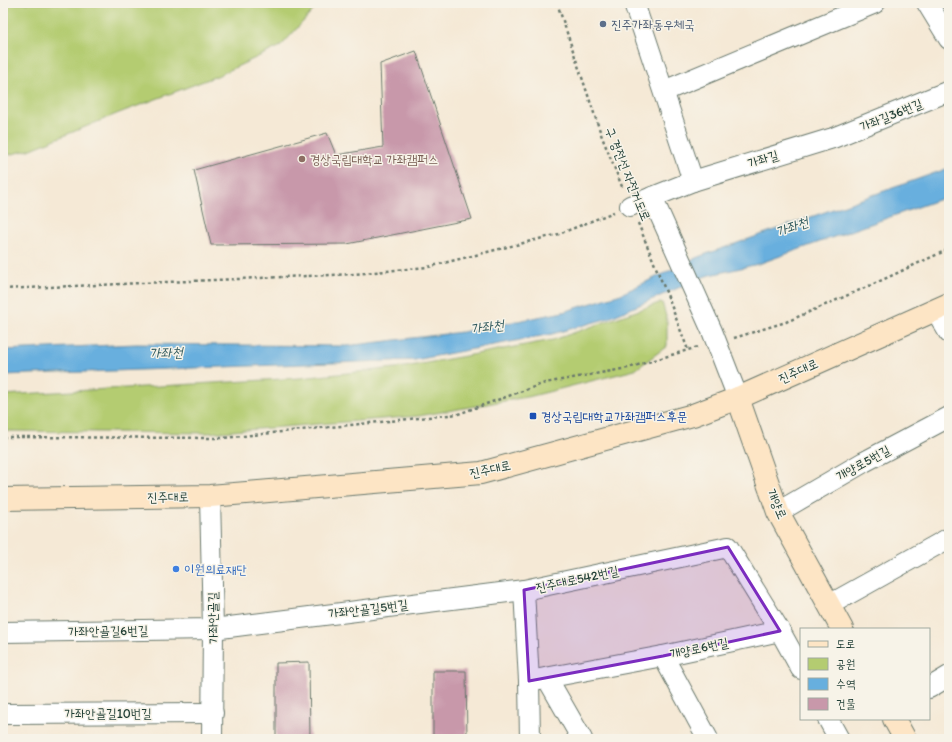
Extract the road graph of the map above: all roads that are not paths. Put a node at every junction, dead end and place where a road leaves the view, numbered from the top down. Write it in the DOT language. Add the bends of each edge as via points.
graph roads {
  1 [pos="634,3"];
  2 [pos="875,3"];
  3 [pos="927,3"];
  4 [pos="949,39"];
  5 [pos="664,91"];
  6 [pos="949,92"];
  7 [pos="833,138"];
  8 [pos="693,181"];
  9 [pos="652,197"];
  10 [pos="633,213"];
  11 [pos="943,308"];
  12 [pos="949,333"];
  13 [pos="738,398"];
  14 [pos="949,417"];
  15 [pos="210,496"];
  16 [pos="3,499"];
  17 [pos="778,512"];
  18 [pos="949,538"];
  19 [pos="524,590"];
  20 [pos="829,605"];
  21 [pos="841,628"];
  22 [pos="213,629"];
  23 [pos="780,631"];
  24 [pos="3,632"];
  25 [pos="663,656"];
  26 [pos="800,667"];
  27 [pos="949,676"];
  28 [pos="538,679"];
  29 [pos="930,687"];
  30 [pos="213,713"];
  31 [pos="3,714"];
  32 [pos="829,720"];
  33 [pos="895,720"];
  34 [pos="212,739"];
  35 [pos="530,739"];
  36 [pos="582,739"];
  37 [pos="708,739"];
  38 [pos="839,739"];
  39 [pos="905,739"];
  1 -- 5 [label="street"];
  2 -- 5 [label="street"];
  3 -- 4 [label="street"];
  5 -- 8 [label="street"];
  6 -- 7 [label="street, 가좌길36번길"];
  7 -- 8 [label="street, 가좌길"];
  8 -- 9 [label="street, 가좌길"];
  9 -- 10 [label="street, 가좌길"];
  9 -- 13 [label="street" via="712,331"];
  11 -- 12 [label="street"];
  11 -- 13 [label="street, 진주대로"];
  13 -- 15 [label="street, 진주대로" via="693,415 481,473"];
  13 -- 17 [label="street, 개양로"];
  14 -- 17 [label="street, 개양로5번길"];
  15 -- 16 [label="street, 진주대로"];
  15 -- 22 [label="street, 가좌안골길"];
  17 -- 20 [label="street, 개양로"];
  18 -- 20 [label="street"];
  19 -- 22 [label="street, 가좌안골길5번길"];
  19 -- 23 [label="street, 진주대로542번길" via="728,547"];
  19 -- 28 [label="street, 진주대로542번길"];
  20 -- 21 [label="street, 개양로"];
  22 -- 24 [label="street, 가좌안골길6번길"];
  22 -- 30 [label="street, 가좌안골길"];
  23 -- 25 [label="street, 개양로6번길"];
  23 -- 26 [label="street"];
  25 -- 28 [label="street"];
  25 -- 37 [label="street, 개양로6번길"];
  27 -- 29 [label="street"];
  28 -- 35 [label="street, 진주대로542번길"];
  28 -- 36 [label="street, 진주대로542번길"];
  30 -- 31 [label="street, 가좌안골길10번길"];
  30 -- 34 [label="street, 가좌안골길"];
  32 -- 38 [label="street"];
  33 -- 39 [label="street"];
}
